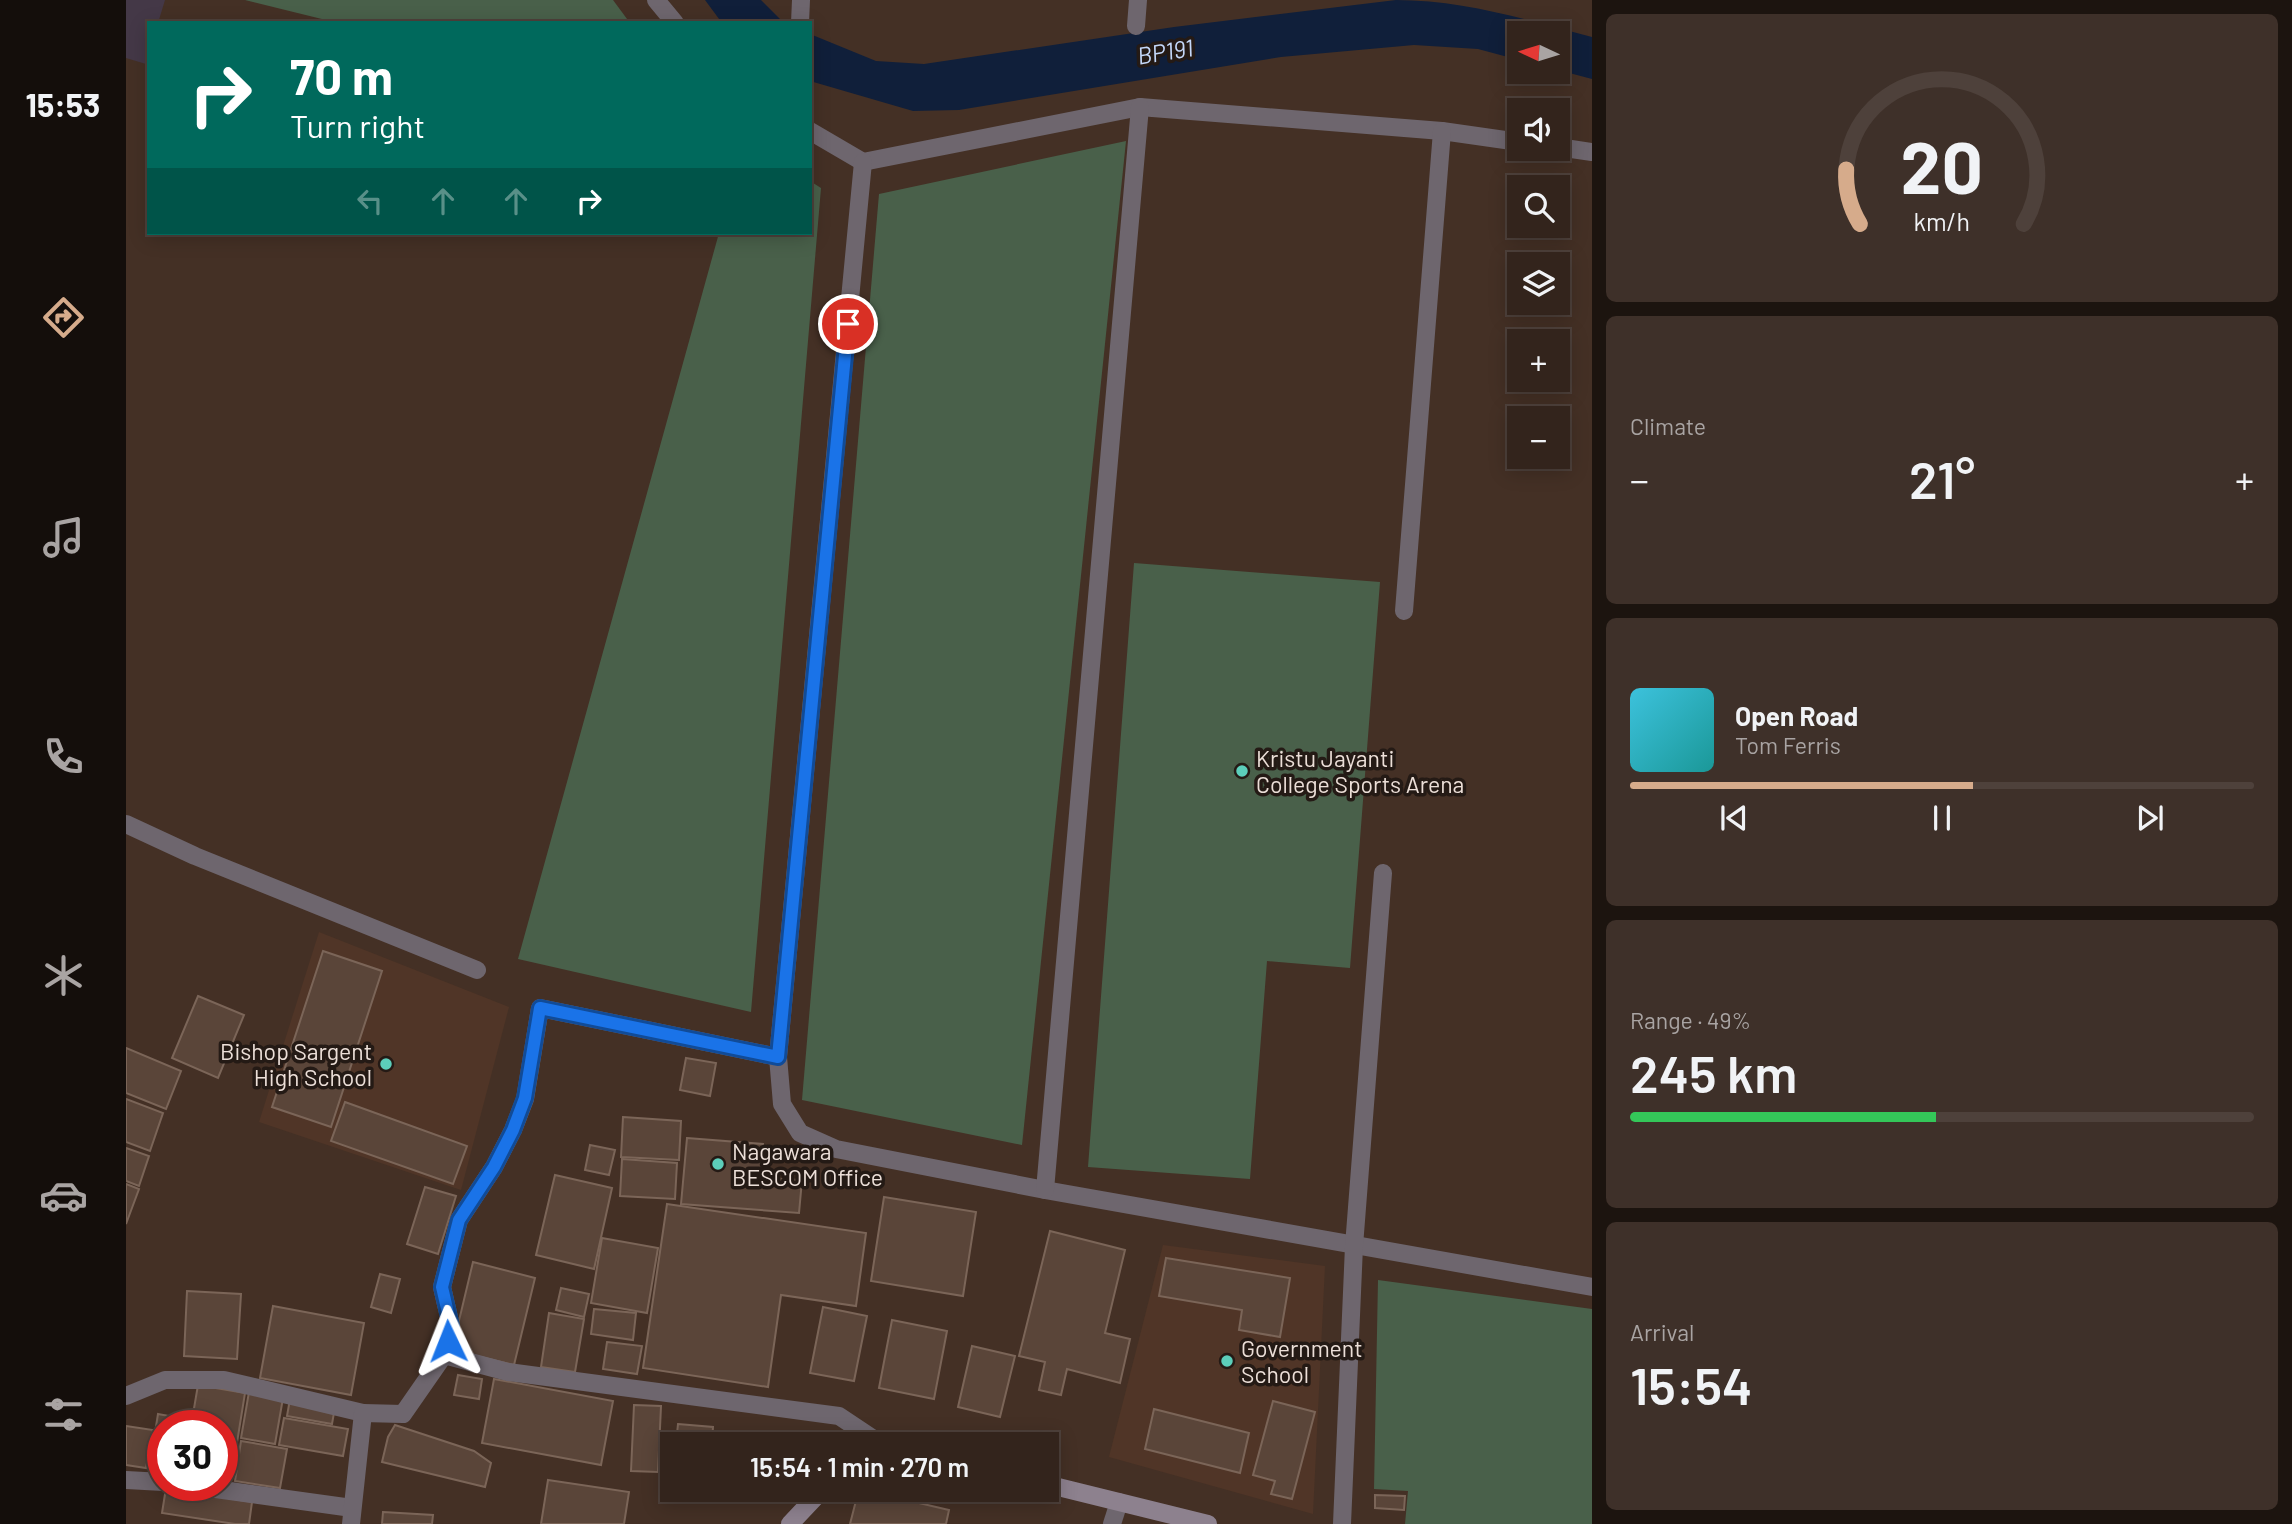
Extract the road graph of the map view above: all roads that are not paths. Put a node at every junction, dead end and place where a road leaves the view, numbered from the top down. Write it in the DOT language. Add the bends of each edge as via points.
graph roads {
  1 [pos="656,0"];
  2 [pos="802,0"];
  3 [pos="1138,0"];
  4 [pos="673,21"];
  5 [pos="800,21"];
  6 [pos="1136,26"];
  7 [pos="1140,107"];
  8 [pos="1442,131"];
  9 [pos="812,132"];
  10 [pos="1507,140"];
  11 [pos="1570,149"];
  12 [pos="1592,152"];
  13 [pos="863,162"];
  14 [pos="1404,611"];
  15 [pos="126,824"];
  16 [pos="1383,873"];
  17 [pos="477,970"];
  18 [pos="778,1057"];
  19 [pos="1045,1190"];
  20 [pos="1354,1246"];
  21 [pos="1592,1287"];
  22 [pos="444,1355"];
  23 [pos="126,1396"];
  24 [pos="363,1413"];
  25 [pos="862,1432"];
  26 [pos="126,1480"];
  27 [pos="147,1481"];
  28 [pos="1059,1487"];
  29 [pos="238,1494"];
  30 [pos="811,1502"];
  31 [pos="1119,1502"];
  32 [pos="351,1516"];
  33 [pos="790,1524"];
  34 [pos="1112,1524"];
  35 [pos="1208,1524"];
  36 [pos="1342,1524"];
  1 -- 4 [label="street"];
  2 -- 5 [label="street"];
  3 -- 6 [label="street"];
  7 -- 8 [label="street"];
  7 -- 13 [label="street"];
  7 -- 19 [label="street"];
  8 -- 10 [label="street"];
  8 -- 14 [label="street"];
  9 -- 13 [label="street"];
  11 -- 12 [label="street"];
  13 -- 18 [label="street"];
  15 -- 17 [label="street"];
  16 -- 20 [label="street"];
  18 -- 19 [label="street" via="782,1104 800,1133 836,1149"];
  18 -- 22 [label="street" via="540,1008 525,1098 513,1130 459,1220 442,1287 451,1326"];
  19 -- 20 [label="street"];
  20 -- 21 [label="street"];
  20 -- 36 [label="street"];
  22 -- 24 [label="street" via="403,1414"];
  22 -- 25 [label="street" via="508,1372 839,1416"];
  23 -- 24 [label="street" via="165,1380 224,1380"];
  24 -- 32 [label="street"];
  26 -- 27 [label="street"];
  28 -- 31 [label="street"];
  29 -- 32 [label="street"];
  30 -- 33 [label="street"];
  31 -- 34 [label="street"];
  31 -- 35 [label="street"];
}
